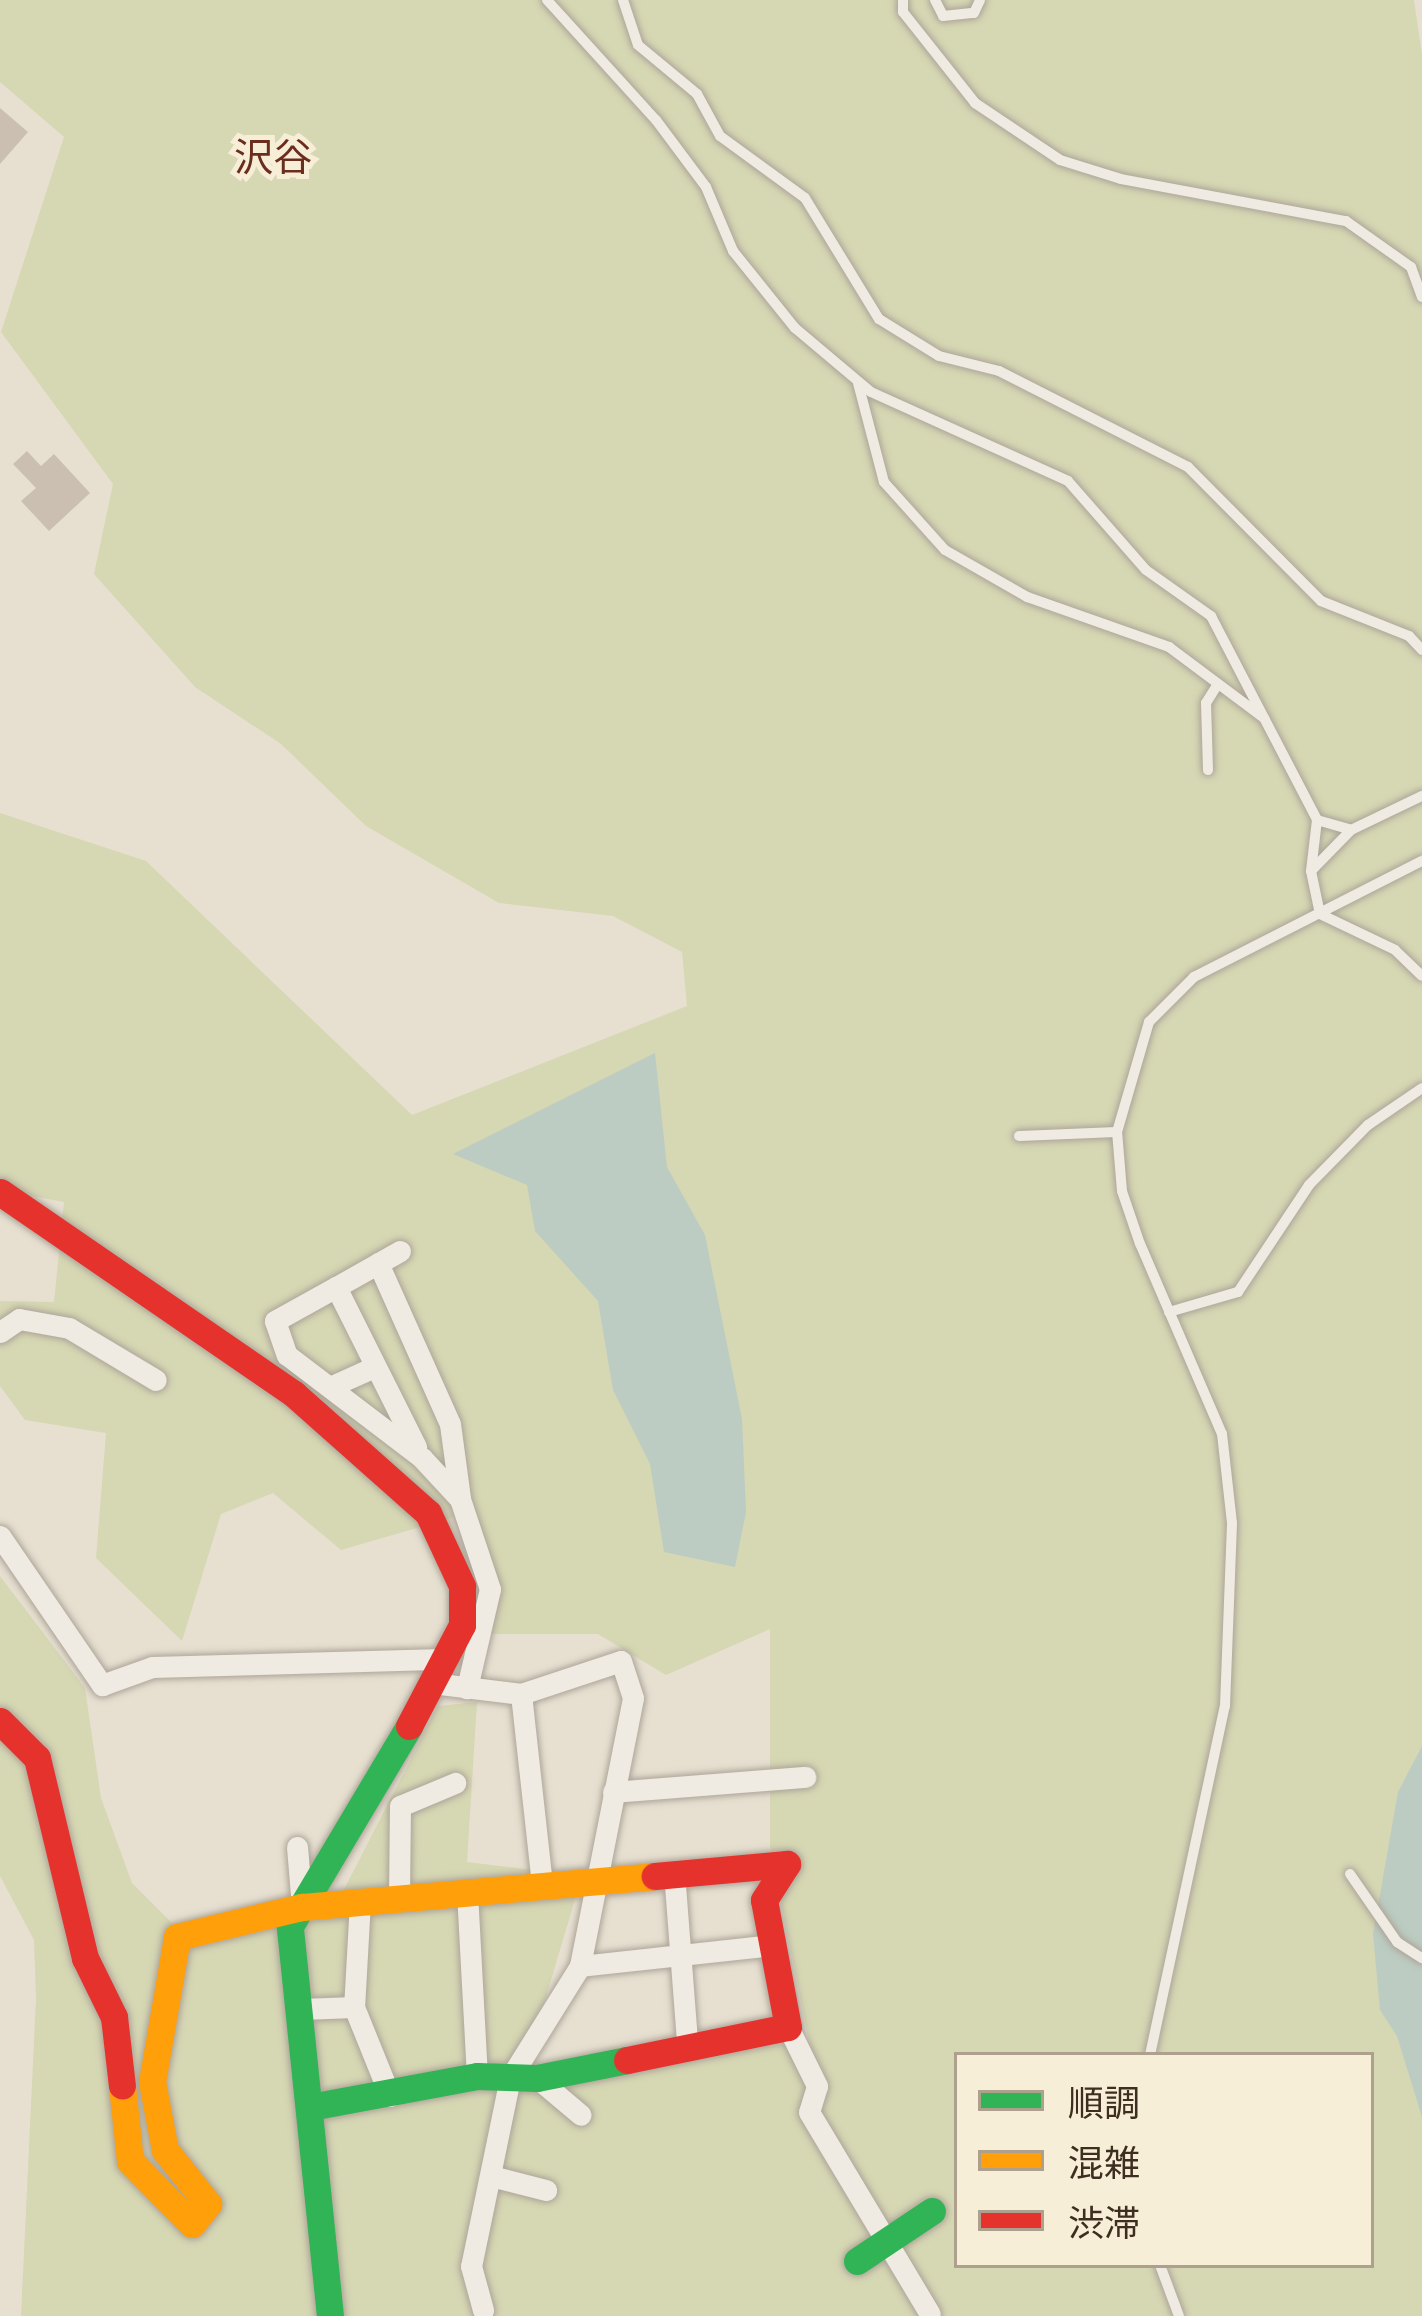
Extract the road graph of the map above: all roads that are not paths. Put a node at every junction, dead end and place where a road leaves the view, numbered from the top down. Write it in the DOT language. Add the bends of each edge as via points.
graph roads {
  1 [pos="623,0"];
  2 [pos="903,0"];
  3 [pos="935,0"];
  4 [pos="980,0"];
  5 [pos="551,2"];
  6 [pos="1422,297"];
  7 [pos="857,380"];
  8 [pos="1422,650"];
  9 [pos="1218,684"];
  10 [pos="1271,723"];
  11 [pos="1208,770"];
  12 [pos="1422,796"];
  13 [pos="1317,820"];
  14 [pos="1351,830"];
  15 [pos="1422,861"];
  16 [pos="1311,871"];
  17 [pos="1320,914"];
  18 [pos="1422,976"];
  19 [pos="1422,1088"];
  20 [pos="1117,1132"];
  21 [pos="1019,1136"];
  22 [pos="0,1192"];
  23 [pos="400,1251"];
  24 [pos="378,1263"];
  25 [pos="336,1287"];
  26 [pos="1169,1312"];
  27 [pos="0,1332"];
  28 [pos="374,1367"];
  29 [pos="156,1380"];
  30 [pos="332,1386"];
  31 [pos="422,1458"];
  32 [pos="460,1499"];
  33 [pos="0,1536"];
  34 [pos="438,1671"];
  35 [pos="467,1688"];
  36 [pos="520,1694"];
  37 [pos="0,1721"];
  38 [pos="805,1777"];
  39 [pos="454,1783"];
  40 [pos="613,1792"];
  41 [pos="297,1847"];
  42 [pos="674,1872"];
  43 [pos="1350,1874"];
  44 [pos="594,1880"];
  45 [pos="542,1885"];
  46 [pos="467,1892"];
  47 [pos="399,1898"];
  48 [pos="360,1901"];
  49 [pos="302,1906"];
  50 [pos="774,1945"];
  51 [pos="680,1955"];
  52 [pos="1422,1958"];
  53 [pos="580,1966"];
  54 [pos="354,2007"];
  55 [pos="301,2009"];
  56 [pos="788,2026"];
  57 [pos="687,2042"];
  58 [pos="1151,2052"];
  59 [pos="630,2053"];
  60 [pos="477,2076"];
  61 [pos="523,2078"];
  62 [pos="633,2084"];
  63 [pos="390,2096"];
  64 [pos="310,2107"];
  65 [pos="581,2115"];
  66 [pos="491,2176"];
  67 [pos="545,2190"];
  68 [pos="932,2211"];
  69 [pos="886,2244"];
  70 [pos="857,2261"];
  71 [pos="1161,2268"];
  72 [pos="483,2310"];
  73 [pos="931,2314"];
  74 [pos="329,2316"];
  75 [pos="1179,2316"];
  1 -- 8 [label="lane" via="638,45 698,94 720,136 805,198 880,319 939,356 999,371 1188,467 1321,601 1409,636"];
  2 -- 6 [label="lane" via="903,12 974,103 1060,160 1346,221 1411,267"];
  3 -- 4 [label="lane" via="943,16 974,13"];
  5 -- 7 [label="lane" via="656,120 706,188 734,251 795,328"];
  7 -- 9 [label="lane" via="884,482 945,550 1027,597 1169,646"];
  7 -- 10 [label="lane" via="1068,481 1146,570 1211,616"];
  9 -- 10 [label="lane"];
  9 -- 11 [label="lane" via="1206,703"];
  10 -- 13 [label="lane"];
  12 -- 14 [label="lane"];
  13 -- 14 [label="lane"];
  13 -- 16 [label="lane"];
  14 -- 16 [label="lane"];
  15 -- 17 [label="lane"];
  16 -- 17 [label="lane"];
  17 -- 18 [label="lane" via="1395,950"];
  17 -- 20 [label="lane" via="1194,977 1149,1022"];
  19 -- 26 [label="lane" via="1368,1125 1309,1185 1238,1292"];
  20 -- 21 [label="lane"];
  20 -- 26 [label="lane" via="1121,1191"];
  22 -- 34 [label="street" via="294,1394 428,1513 462,1586 462,1625"];
  23 -- 24 [label="street"];
  24 -- 25 [label="street"];
  24 -- 32 [label="street" via="450,1424"];
  25 -- 28 [label="street"];
  25 -- 30 [label="street" via="275,1321 287,1355"];
  26 -- 58 [label="lane" via="1229,1466 1234,1620 1212,1779"];
  27 -- 29 [label="street" via="19,1319 69,1328"];
  28 -- 30 [label="street"];
  28 -- 31 [label="street"];
  30 -- 31 [label="street"];
  31 -- 32 [label="street"];
  32 -- 35 [label="street" via="490,1588"];
  33 -- 34 [label="street" via="102,1684 152,1667"];
  34 -- 35 [label="street"];
  34 -- 49 [label="street"];
  35 -- 36 [label="street"];
  36 -- 40 [label="street" via="622,1661 633,1698"];
  36 -- 45 [label="street"];
  37 -- 49 [label="street" via="37,1758 86,1958 114,2018 130,2161 192,2224 208,2204 165,2150 152,2082 177,1937"];
  38 -- 40 [label="street"];
  39 -- 47 [label="street" via="400,1806"];
  40 -- 44 [label="street"];
  41 -- 49 [label="street"];
  42 -- 44 [label="street"];
  42 -- 50 [label="street" via="787,1864 764,1900"];
  42 -- 51 [label="street"];
  43 -- 52 [label="lane" via="1397,1942"];
  44 -- 45 [label="street"];
  44 -- 53 [label="street"];
  45 -- 46 [label="street"];
  46 -- 47 [label="street"];
  46 -- 60 [label="street"];
  47 -- 48 [label="street"];
  48 -- 49 [label="street"];
  48 -- 54 [label="street"];
  49 -- 55 [label="street" via="290,1926"];
  50 -- 51 [label="street"];
  50 -- 56 [label="street"];
  51 -- 53 [label="street"];
  51 -- 57 [label="street"];
  53 -- 61 [label="street"];
  54 -- 55 [label="street"];
  54 -- 63 [label="street"];
  55 -- 64 [label="street"];
  56 -- 57 [label="street"];
  56 -- 69 [label="street" via="817,2086 809,2112"];
  57 -- 59 [label="street"];
  59 -- 61 [label="street"];
  59 -- 62 [label="street"];
  60 -- 61 [label="street"];
  60 -- 63 [label="street"];
  61 -- 65 [label="street"];
  61 -- 66 [label="street"];
  63 -- 64 [label="street"];
  64 -- 74 [label="street"];
  66 -- 67 [label="street"];
  66 -- 72 [label="street" via="471,2266"];
  68 -- 69 [label="street"];
  69 -- 70 [label="street"];
  69 -- 73 [label="street"];
  71 -- 75 [label="lane"];
}
